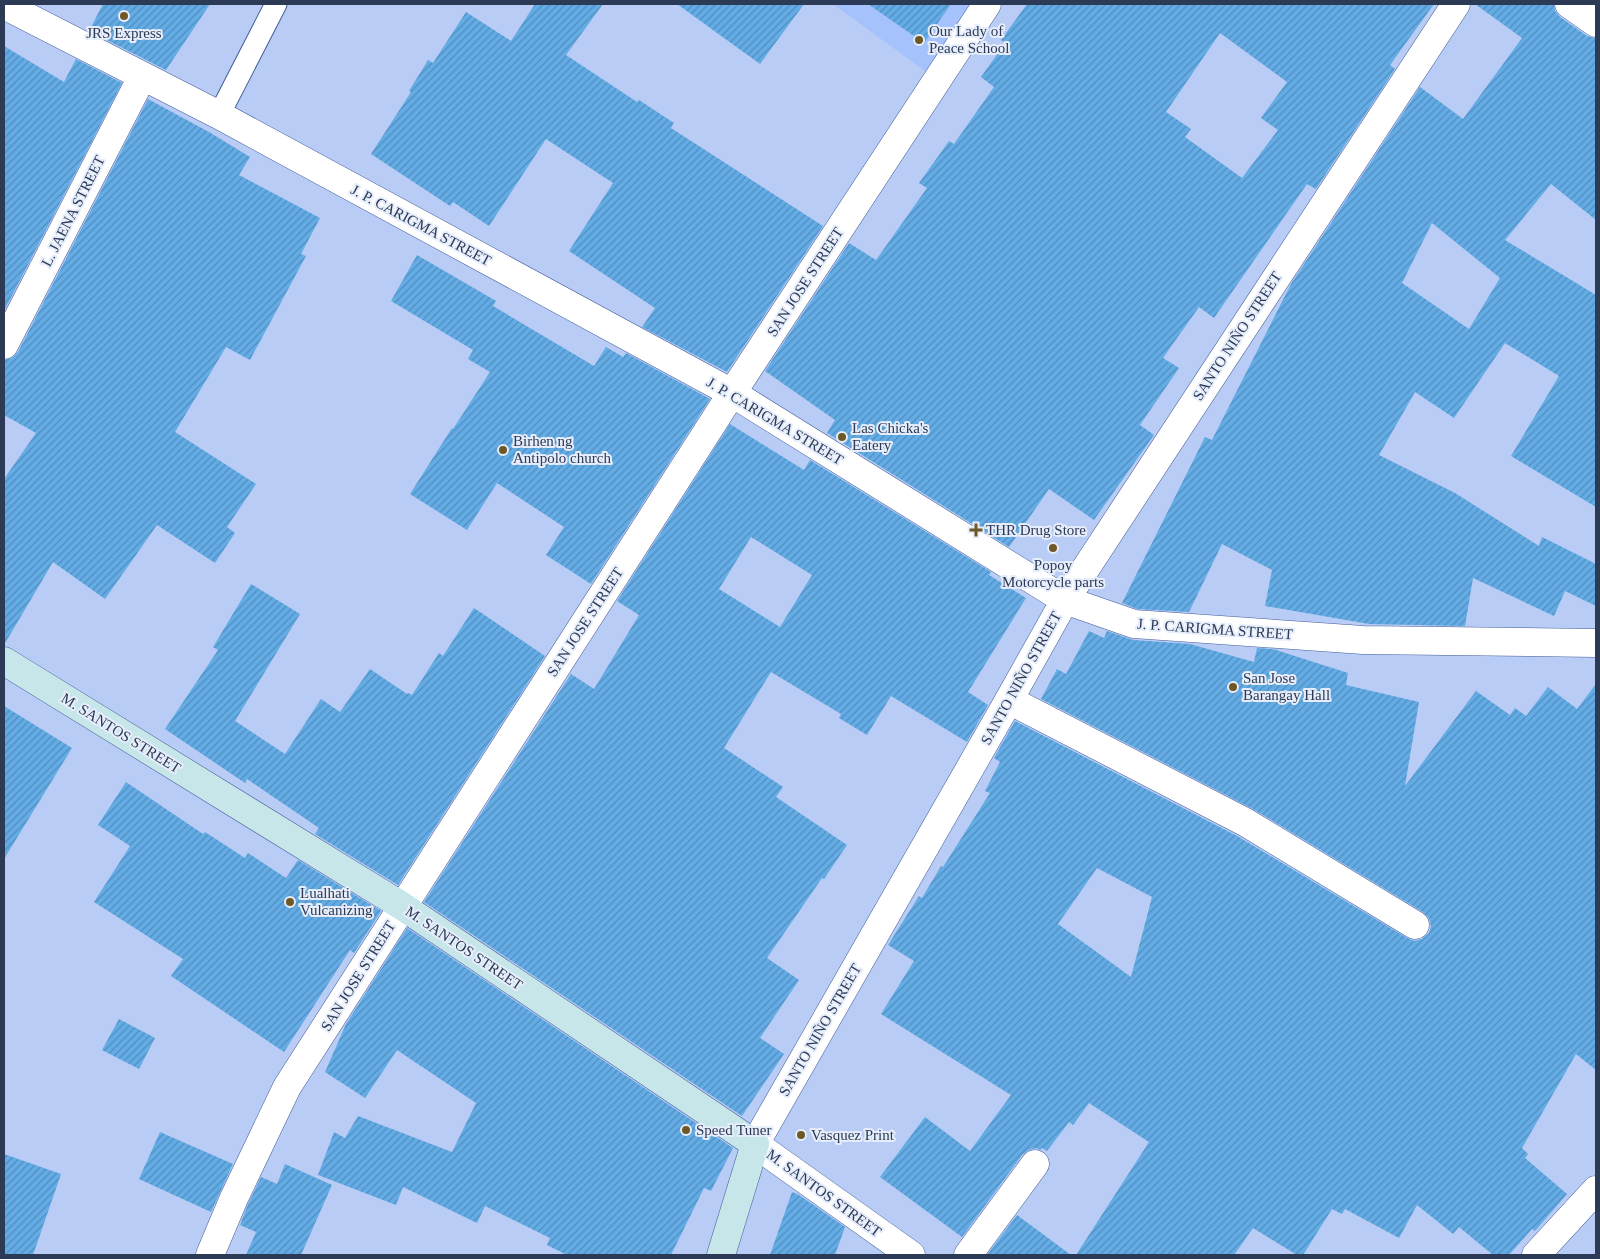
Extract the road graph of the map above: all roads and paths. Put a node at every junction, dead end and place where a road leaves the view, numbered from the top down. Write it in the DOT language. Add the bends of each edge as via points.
graph roads {
  1 [pos="276,4"];
  2 [pos="987,4"];
  3 [pos="1456,4"];
  4 [pos="1569,4"];
  5 [pos="4,5"];
  6 [pos="1596,23"];
  7 [pos="142,77"];
  8 [pos="218,115"];
  9 [pos="4,345"];
  10 [pos="732,393"];
  11 [pos="1064,600"];
  12 [pos="1596,643"];
  13 [pos="4,661"];
  14 [pos="1009,700"];
  15 [pos="402,906"];
  16 [pos="1415,925"];
  17 [pos="755,1144"];
  18 [pos="1035,1164"];
  19 [pos="1596,1190"];
  20 [pos="210,1255"];
  21 [pos="721,1255"];
  22 [pos="911,1255"];
  23 [pos="968,1255"];
  24 [pos="1536,1255"];
  1 -- 8 [label="lane"];
  2 -- 10 [label="street, SAN JOSE STREET"];
  3 -- 11 [label="street, SANTO NIÑO STREET"];
  4 -- 6 [label="street"];
  5 -- 7 [label="street, J. P. CARIGMA STREET"];
  7 -- 8 [label="street, J. P. CARIGMA STREET"];
  7 -- 9 [label="street, L. JAENA STREET"];
  8 -- 10 [label="street, J. P. CARIGMA STREET"];
  10 -- 11 [label="street, J. P. CARIGMA STREET"];
  10 -- 15 [label="street, SAN JOSE STREET"];
  11 -- 12 [label="street, J. P. CARIGMA STREET" via="1134,624 1363,640"];
  11 -- 14 [label="street, SANTO NIÑO STREET"];
  13 -- 15 [label="main road, M. SANTOS STREET"];
  14 -- 16 [label="street" via="1245,822"];
  14 -- 17 [label="street, SANTO NIÑO STREET"];
  15 -- 17 [label="main road, M. SANTOS STREET"];
  15 -- 20 [label="street, SAN JOSE STREET" via="287,1088"];
  17 -- 21 [label="main road, SANTO NIÑO STREET"];
  17 -- 22 [label="street, M. SANTOS STREET"];
  18 -- 23 [label="street"];
  19 -- 24 [label="street"];
}
